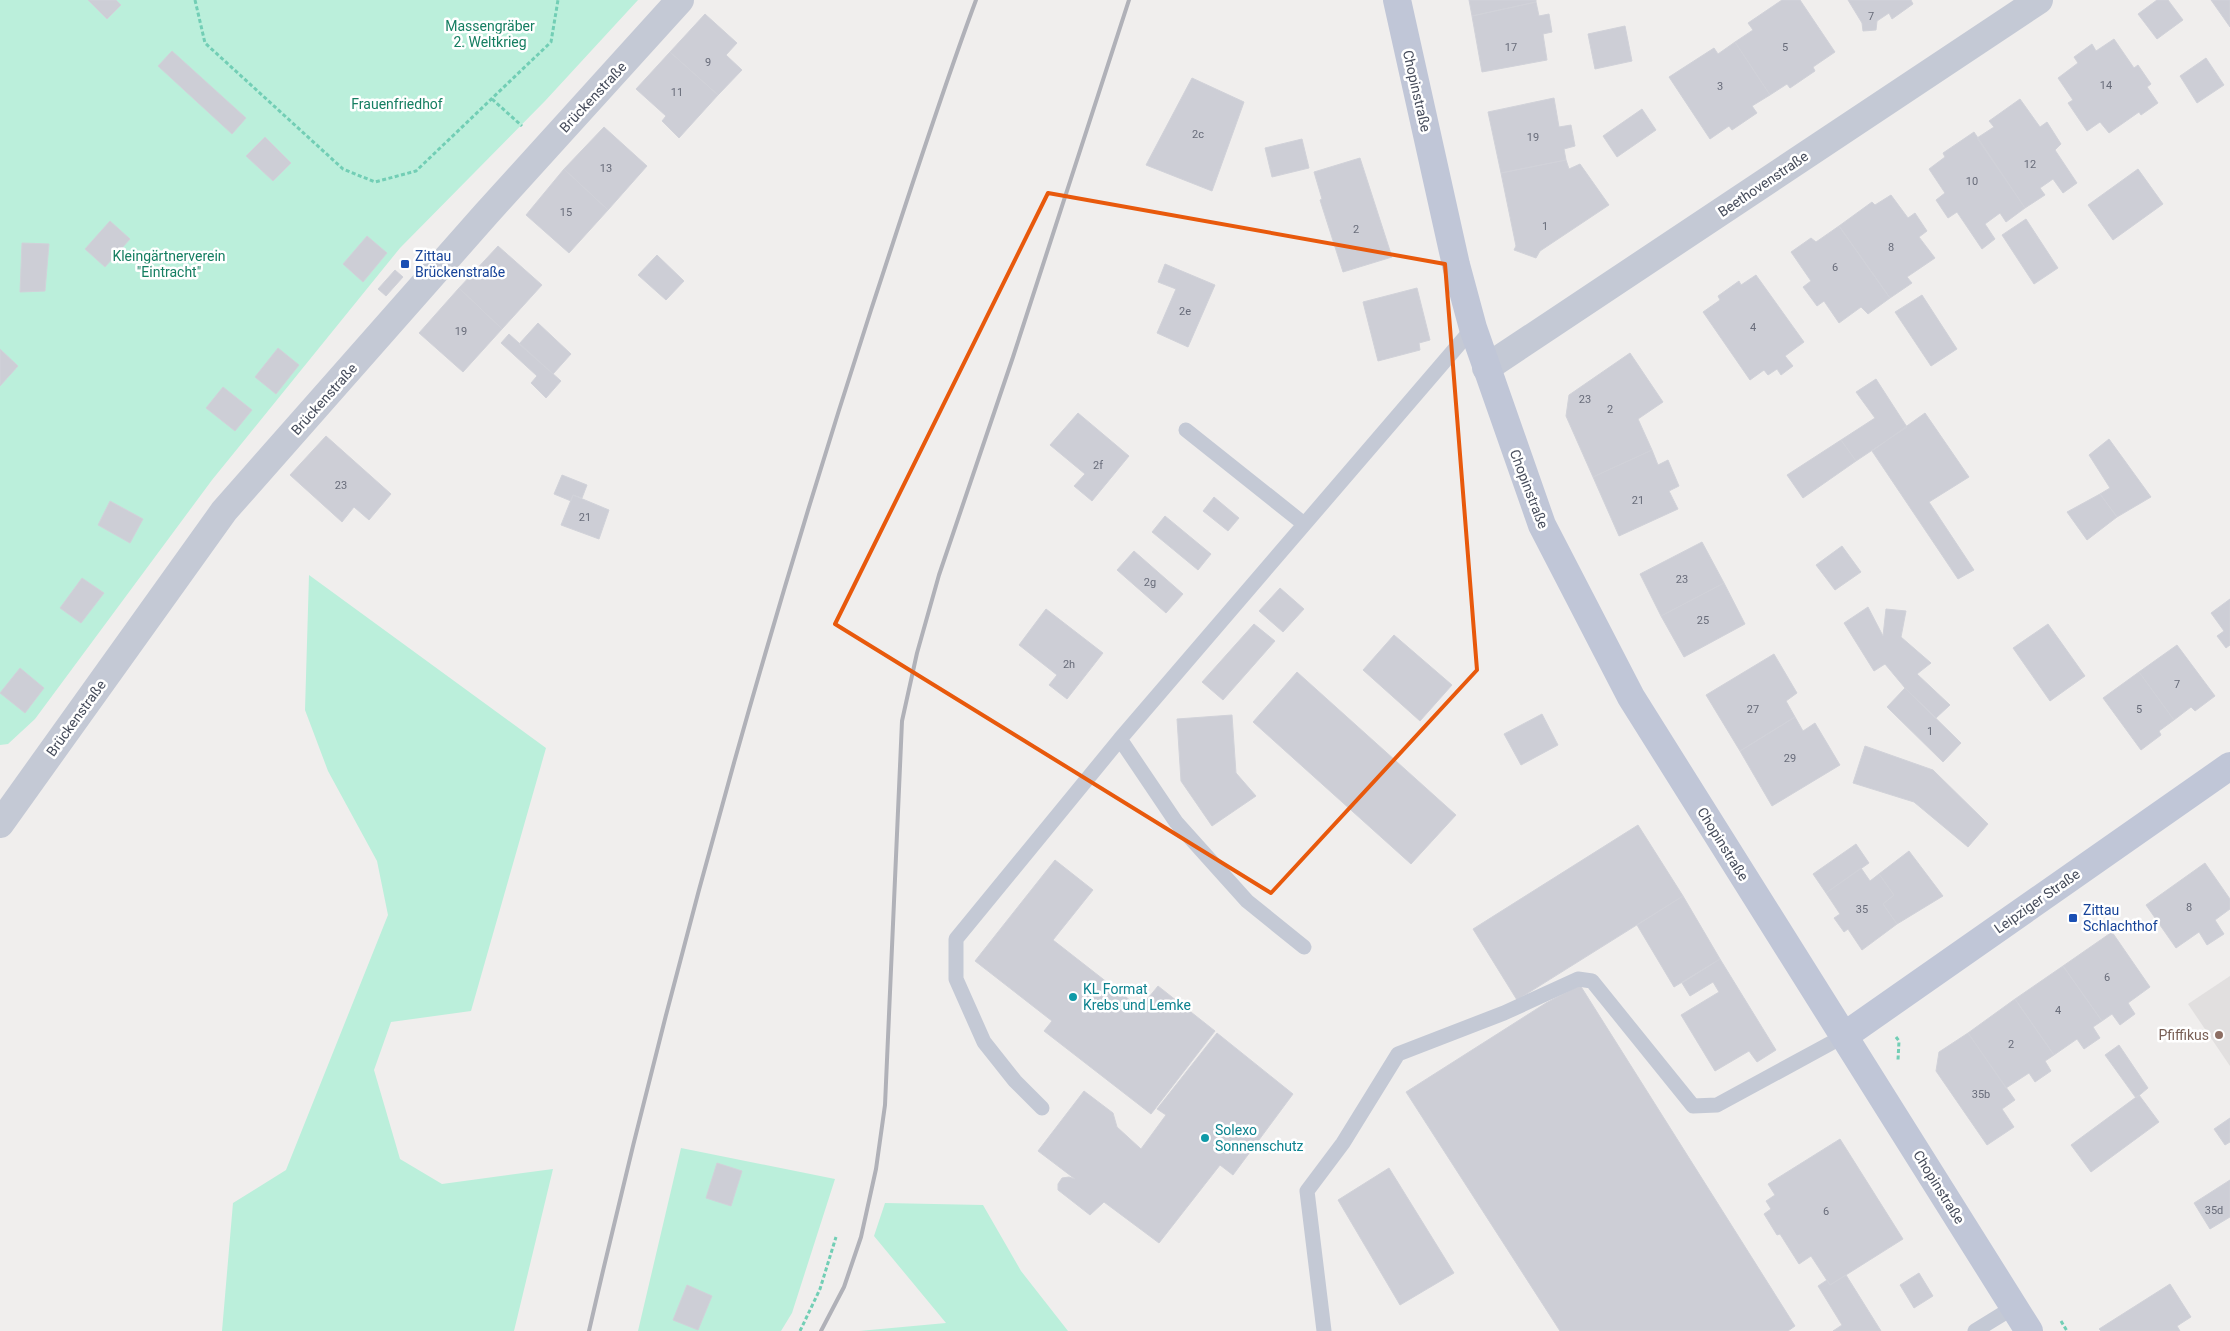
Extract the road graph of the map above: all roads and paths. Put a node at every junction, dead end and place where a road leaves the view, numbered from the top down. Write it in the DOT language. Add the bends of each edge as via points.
graph roads {
  1 [pos="195,0"];
  2 [pos="558,0"];
  3 [pos="680,0"];
  4 [pos="1397,0"];
  5 [pos="2039,0"];
  6 [pos="492,99"];
  7 [pos="547,148"];
  8 [pos="1473,328"];
  9 [pos="1486,368"];
  10 [pos="1186,430"];
  11 [pos="1304,524"];
  12 [pos="1120,739"];
  13 [pos="2230,766"];
  14 [pos="0,824"];
  15 [pos="1304,947"];
  16 [pos="1844,1036"];
  17 [pos="1042,1108"];
  18 [pos="836,1237"];
  19 [pos="2014,1307"];
  20 [pos="800,1331"];
  21 [pos="1324,1331"];
  22 [pos="1975,1331"];
  23 [pos="2030,1331"];
  1 -- 6 [label="path" via="205,44 343,170 375,182 416,171"];
  2 -- 6 [label="path" via="551,42"];
  3 -- 7 [label="street, Brückenstraße"];
  4 -- 8 [label="street, Chopinstraße"];
  5 -- 9 [label="street, Beethovenstraße"];
  6 -- 7 [label="path"];
  7 -- 14 [label="street, Brückenstraße" via="224,511"];
  8 -- 9 [label="street, Chopinstraße"];
  8 -- 11 [label="lane"];
  9 -- 16 [label="street, Chopinstraße" via="1542,525 1631,697"];
  10 -- 11 [label="lane"];
  11 -- 12 [label="lane"];
  12 -- 15 [label="lane" via="1176,822 1247,900"];
  12 -- 17 [label="lane" via="956,939 956,979 984,1042"];
  13 -- 16 [label="street, Leipziger Straße"];
  16 -- 19 [label="street, Chopinstraße"];
  16 -- 21 [label="lane" via="1716,1105 1693,1106 1592,981 1578,979 1504,1013 1398,1054 1343,1143 1307,1191"];
  18 -- 20 [label="path" via="820,1289"];
  19 -- 22 [label="lane"];
  19 -- 23 [label="street, Chopinstraße"];
}
